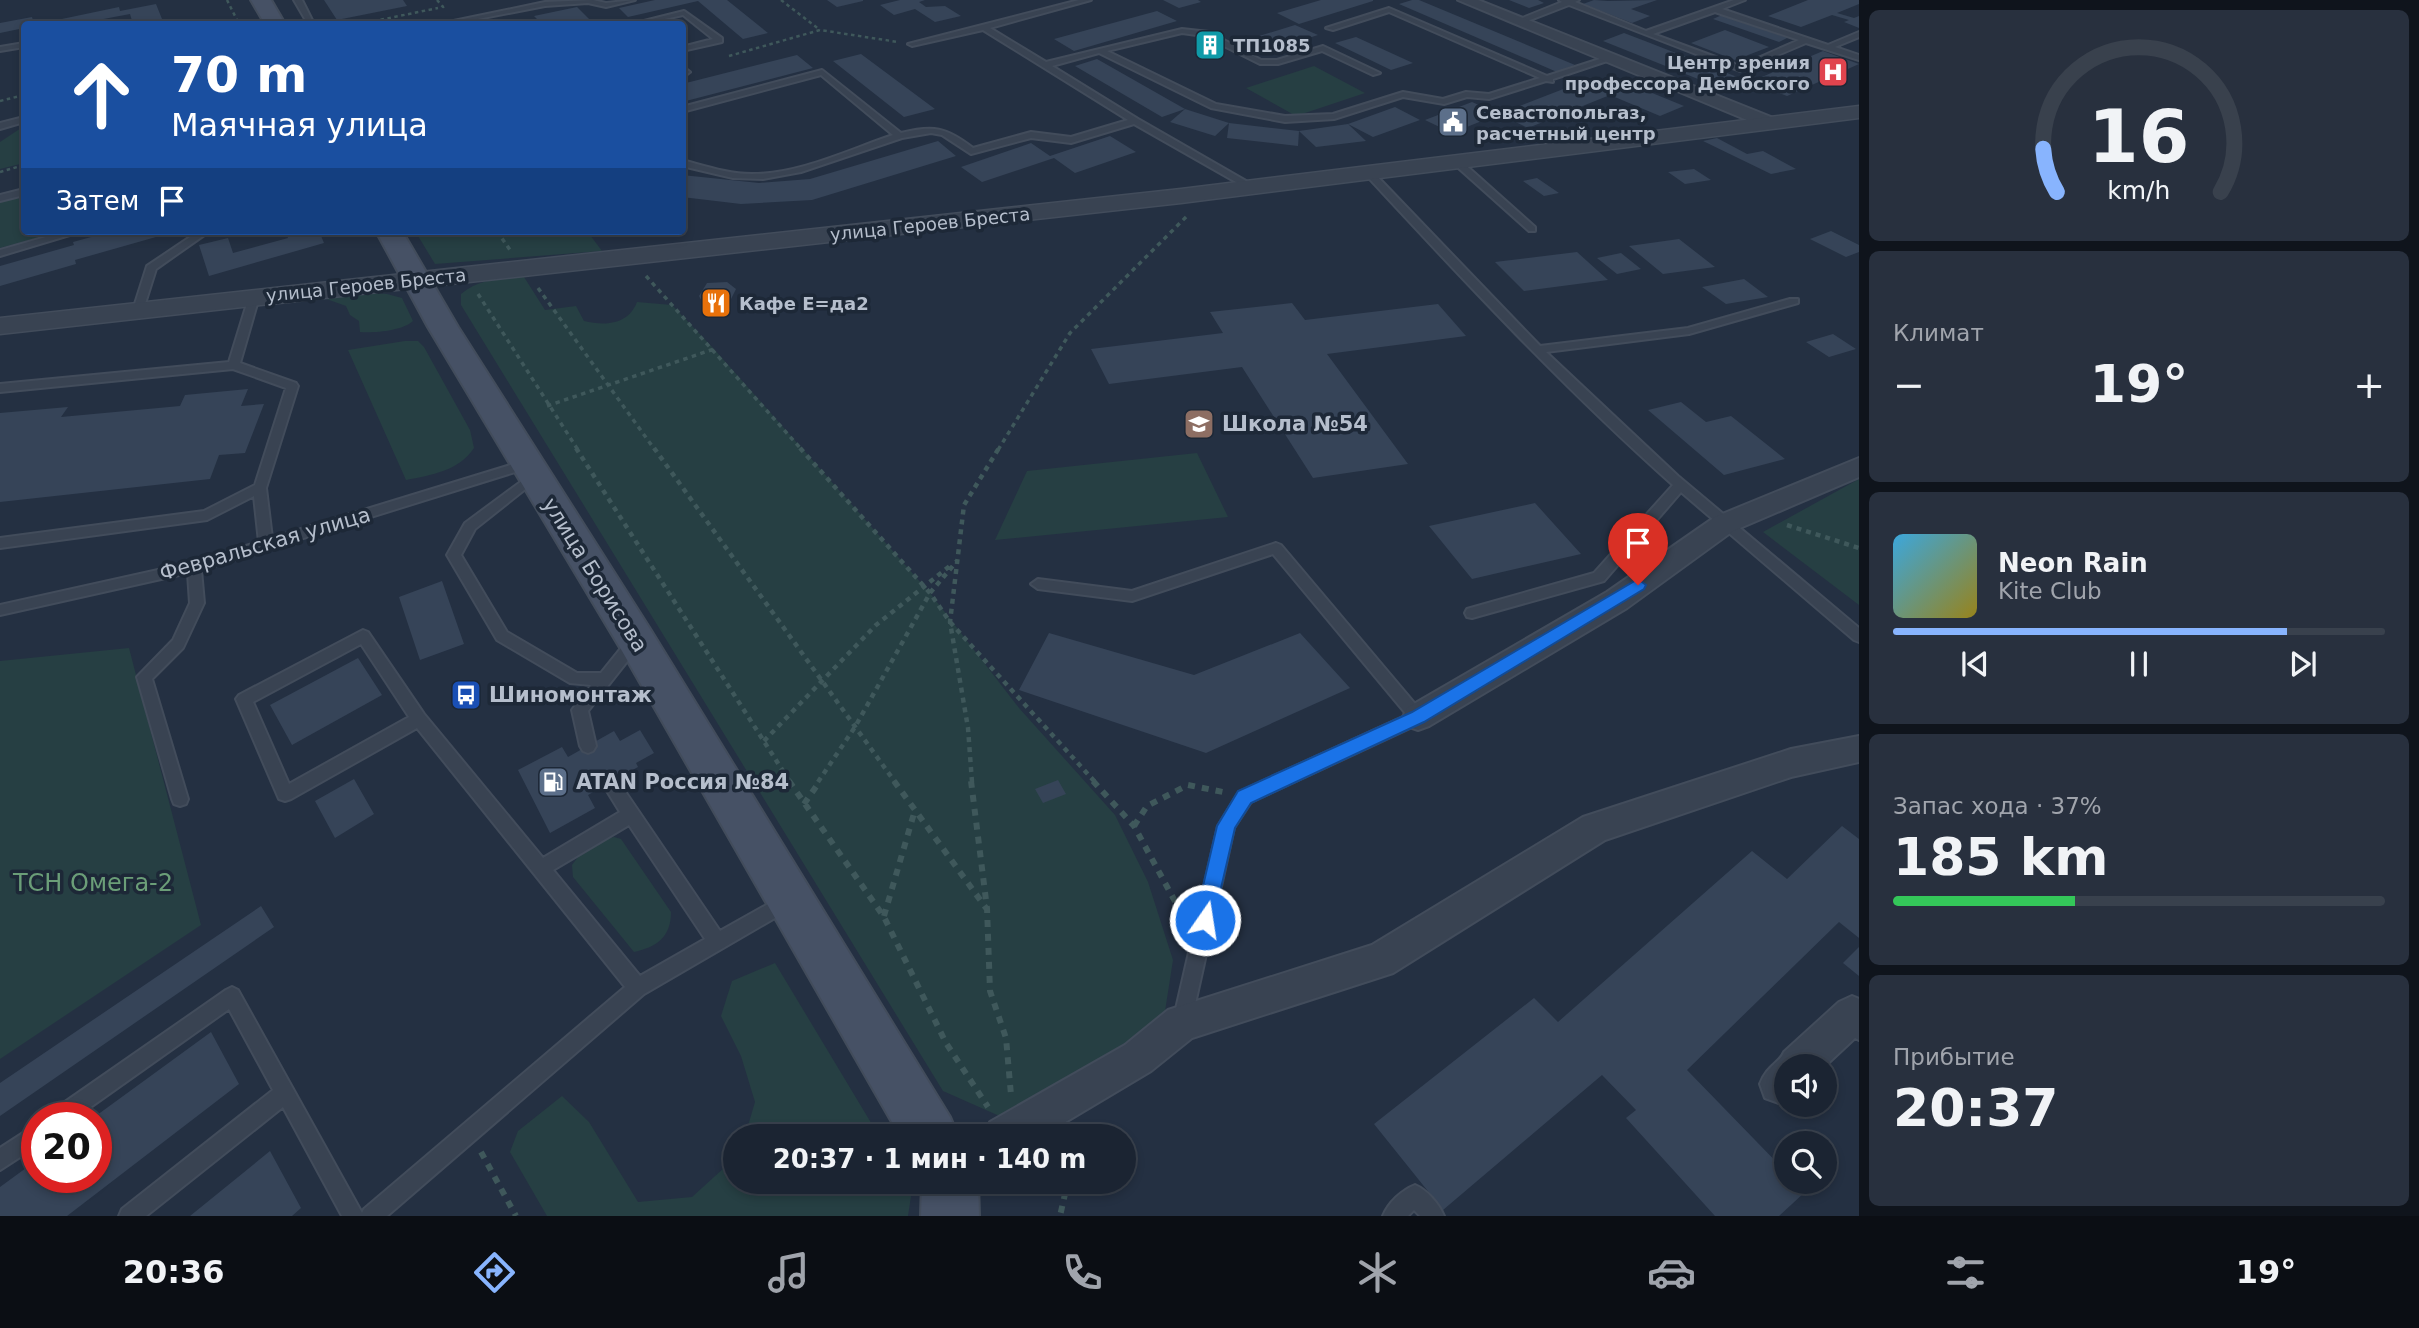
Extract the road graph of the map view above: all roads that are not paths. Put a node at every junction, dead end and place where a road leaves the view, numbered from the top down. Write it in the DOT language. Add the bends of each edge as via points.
graph roads {
  1 [pos="261,0"];
  2 [pos="298,0"];
  3 [pos="631,0"];
  4 [pos="1057,0"];
  5 [pos="1087,0"];
  6 [pos="1465,0"];
  7 [pos="1741,0"];
  8 [pos="1570,1"];
  9 [pos="1068,6"];
  10 [pos="1714,9"];
  11 [pos="273,21"];
  12 [pos="309,21"];
  13 [pos="458,21"];
  14 [pos="648,21"];
  15 [pos="1519,21"];
  16 [pos="984,27"];
  17 [pos="1330,28"];
  18 [pos="1646,34"];
  19 [pos="1859,34"];
  20 [pos="1806,40"];
  21 [pos="912,44"];
  22 [pos="21,46"];
  23 [pos="1829,47"];
  24 [pos="686,48"];
  25 [pos="0,49"];
  26 [pos="1100,50"];
  27 [pos="1859,58"];
  28 [pos="1609,59"];
  29 [pos="1046,65"];
  30 [pos="1377,73"];
  31 [pos="1550,80"];
  32 [pos="686,109"];
  33 [pos="1859,112"];
  34 [pos="21,121"];
  35 [pos="1135,121"];
  36 [pos="1770,123"];
  37 [pos="0,126"];
  38 [pos="899,136"];
  39 [pos="1457,162"];
  40 [pos="686,164"];
  41 [pos="1369,173"];
  42 [pos="1250,187"];
  43 [pos="21,193"];
  44 [pos="0,198"];
  45 [pos="1532,229"];
  46 [pos="64,235"];
  47 [pos="199,235"];
  48 [pos="391,235"];
  49 [pos="0,253"];
  50 [pos="417,279"];
  51 [pos="254,297"];
  52 [pos="1794,301"];
  53 [pos="138,310"];
  54 [pos="0,326"];
  55 [pos="1537,350"];
  56 [pos="234,365"];
  57 [pos="0,388"];
  58 [pos="1859,467"];
  59 [pos="531,470"];
  60 [pos="1681,484"];
  61 [pos="260,488"];
  62 [pos="1724,524"];
  63 [pos="0,543"];
  64 [pos="266,546"];
  65 [pos="194,567"];
  66 [pos="1038,584"];
  67 [pos="0,610"];
  68 [pos="1472,613"];
  69 [pos="1859,636"];
  70 [pos="636,640"];
  71 [pos="605,679"];
  72 [pos="1418,717"];
  73 [pos="419,719"];
  74 [pos="588,746"];
  75 [pos="1859,748"];
  76 [pos="610,783"];
  77 [pos="180,799"];
  78 [pos="630,815"];
  79 [pos="540,869"];
  80 [pos="790,899"];
  81 [pos="716,941"];
  82 [pos="638,988"];
  83 [pos="1859,1021"];
  84 [pos="1181,1023"];
  85 [pos="1810,1054"];
  86 [pos="285,1093"];
  87 [pos="82,1102"];
  88 [pos="924,1124"];
  89 [pos="1001,1124"];
  90 [pos="21,1145"];
  91 [pos="0,1160"];
  92 [pos="950,1194"];
  93 [pos="965,1194"];
  94 [pos="129,1216"];
  95 [pos="353,1216"];
  96 [pos="370,1216"];
  97 [pos="950,1216"];
  98 [pos="978,1216"];
  99 [pos="1393,1216"];
  100 [pos="1434,1216"];
  1 -- 11 [label="main road"];
  2 -- 12 [label="lane"];
  3 -- 13 [label="lane" via="606,5 588,1 545,4"];
  4 -- 9 [label="lane"];
  5 -- 9 [label="lane"];
  6 -- 15 [label="street"];
  7 -- 10 [label="lane"];
  8 -- 15 [label="lane"];
  8 -- 18 [label="lane"];
  9 -- 16 [label="lane"];
  10 -- 18 [label="lane"];
  10 -- 20 [label="lane"];
  14 -- 24 [label="lane" via="684,13 719,40"];
  15 -- 28 [label="street"];
  16 -- 21 [label="lane"];
  16 -- 29 [label="lane"];
  17 -- 31 [label="lane" via="1389,10"];
  18 -- 20 [label="lane" via="1740,69"];
  19 -- 23 [label="lane"];
  20 -- 23 [label="lane"];
  22 -- 25 [label="lane"];
  23 -- 27 [label="lane"];
  26 -- 29 [label="lane"];
  26 -- 30 [label="lane" via="1182,31 1206,34 1261,62 1278,62 1323,48"];
  26 -- 31 [label="lane" via="1214,106 1285,119 1334,116 1403,94 1444,102 1466,94 1489,97"];
  28 -- 31 [label="lane"];
  28 -- 36 [label="street"];
  29 -- 35 [label="lane"];
  32 -- 38 [label="lane" via="822,72"];
  33 -- 36 [label="street, улица Героев Бреста"];
  34 -- 37 [label="lane"];
  35 -- 38 [label="lane" via="1071,140 1031,135 971,151 946,131"];
  35 -- 42 [label="lane"];
  36 -- 39 [label="street, улица Героев Бреста"];
  38 -- 40 [label="lane" via="760,176"];
  39 -- 41 [label="street, улица Героев Бреста"];
  39 -- 45 [label="lane"];
  41 -- 42 [label="street, улица Героев Бреста"];
  41 -- 55 [label="lane"];
  42 -- 50 [label="street, улица Героев Бреста"];
  43 -- 44 [label="lane"];
  46 -- 49 [label="lane"];
  47 -- 53 [label="lane" via="151,268"];
  48 -- 50 [label="main road, улица Борисова"];
  50 -- 51 [label="street, улица Героев Бреста"];
  50 -- 59 [label="main road, улица Борисова"];
  51 -- 53 [label="street, улица Героев Бреста"];
  51 -- 56 [label="lane"];
  52 -- 55 [label="lane" via="1689,331"];
  53 -- 54 [label="street, улица Героев Бреста"];
  55 -- 60 [label="lane"];
  56 -- 57 [label="lane"];
  56 -- 61 [label="lane" via="292,386"];
  58 -- 62 [label="street"];
  59 -- 64 [label="lane, Февральская улица"];
  59 -- 70 [label="main road, улица Борисова"];
  59 -- 71 [label="lane" via="470,526 454,555 502,636 575,679"];
  60 -- 62 [label="lane"];
  60 -- 68 [label="lane" via="1599,577"];
  61 -- 63 [label="lane" via="207,515"];
  61 -- 64 [label="lane"];
  62 -- 69 [label="lane"];
  62 -- 72 [label="street" via="1617,600"];
  64 -- 65 [label="lane, Февральская улица"];
  65 -- 67 [label="lane, Февральская улица"];
  65 -- 77 [label="lane" via="197,603 178,644 144,677"];
  66 -- 72 [label="lane" via="1132,596 1276,548"];
  70 -- 71 [label="lane"];
  70 -- 80 [label="main road, улица Борисова"];
  71 -- 74 [label="lane" via="580,710"];
  72 -- 84 [label="lane" via="1245,797 1226,826"];
  73 -- 73 [label="lane" via="285,794 244,699 363,636"];
  73 -- 79 [label="lane"];
  75 -- 84 [label="street" via="1791,763 1595,828 1380,960"];
  76 -- 78 [label="lane"];
  78 -- 79 [label="lane"];
  78 -- 81 [label="lane"];
  79 -- 82 [label="lane"];
  80 -- 81 [label="lane"];
  80 -- 88 [label="main road, улица Борисова"];
  81 -- 82 [label="lane"];
  82 -- 96 [label="lane"];
  83 -- 85 [label="street" via="1852,1015"];
  84 -- 89 [label="street" via="1138,1058"];
  86 -- 87 [label="lane" via="232,996"];
  86 -- 94 [label="lane"];
  86 -- 95 [label="lane"];
  90 -- 91 [label="lane"];
  92 -- 97 [label="main road"];
  93 -- 98 [label="street"];
  99 -- 100 [label="lane" via="1415,1195"];
}
